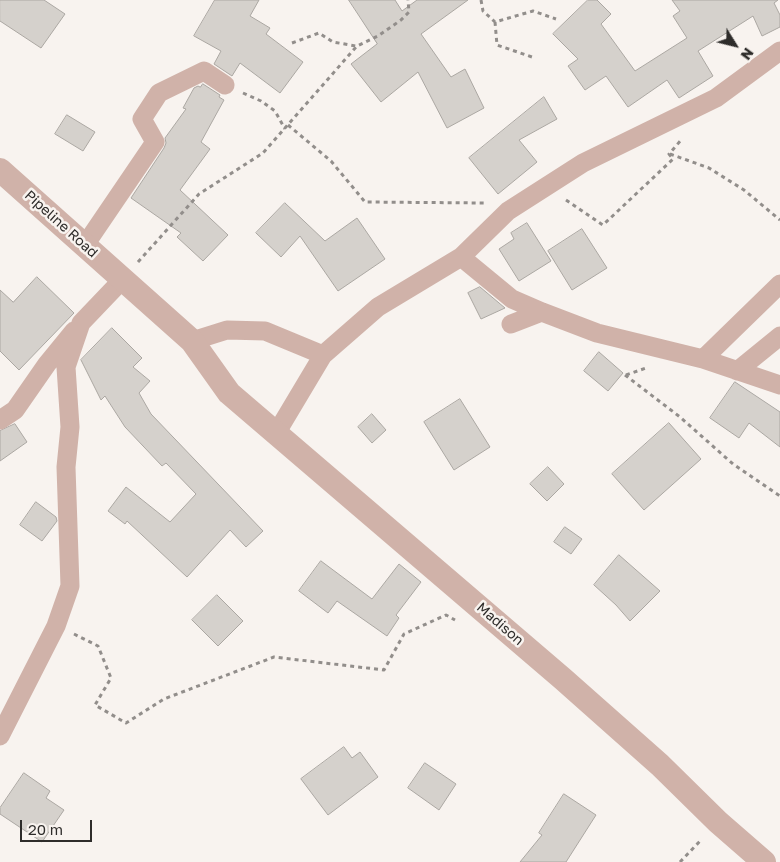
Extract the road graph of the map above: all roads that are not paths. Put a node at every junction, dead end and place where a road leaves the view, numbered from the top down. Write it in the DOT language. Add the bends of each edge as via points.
graph roads {
  1 [pos="780,51"];
  2 [pos="225,85"];
  3 [pos="0,170"];
  4 [pos="85,245"];
  5 [pos="461,256"];
  6 [pos="123,279"];
  7 [pos="780,284"];
  8 [pos="542,312"];
  9 [pos="81,323"];
  10 [pos="511,324"];
  11 [pos="780,336"];
  12 [pos="192,341"];
  13 [pos="323,355"];
  14 [pos="703,359"];
  15 [pos="737,371"];
  16 [pos="780,385"];
  17 [pos="0,420"];
  18 [pos="277,432"];
  19 [pos="0,736"];
  20 [pos="764,862"];
  1 -- 5 [label="street" via="716,98 582,162 508,211"];
  2 -- 4 [label="street" via="204,71 159,93 142,119 155,142"];
  3 -- 4 [label="street, Pipeline Road"];
  4 -- 6 [label="street, Pipeline Road"];
  5 -- 8 [label="street" via="512,299"];
  5 -- 13 [label="street" via="378,307"];
  6 -- 9 [label="street"];
  6 -- 12 [label="street, Pipeline Road"];
  7 -- 14 [label="street"];
  8 -- 10 [label="street"];
  8 -- 14 [label="street" via="597,333"];
  9 -- 17 [label="street" via="15,410"];
  9 -- 19 [label="street" via="66,367 70,427 66,467 70,586 56,626"];
  11 -- 15 [label="street"];
  12 -- 13 [label="street" via="227,330 265,331"];
  12 -- 18 [label="street, Madison" via="229,393"];
  13 -- 18 [label="street"];
  14 -- 15 [label="street"];
  15 -- 16 [label="street"];
  18 -- 20 [label="street, Madison" via="563,679"];
}
